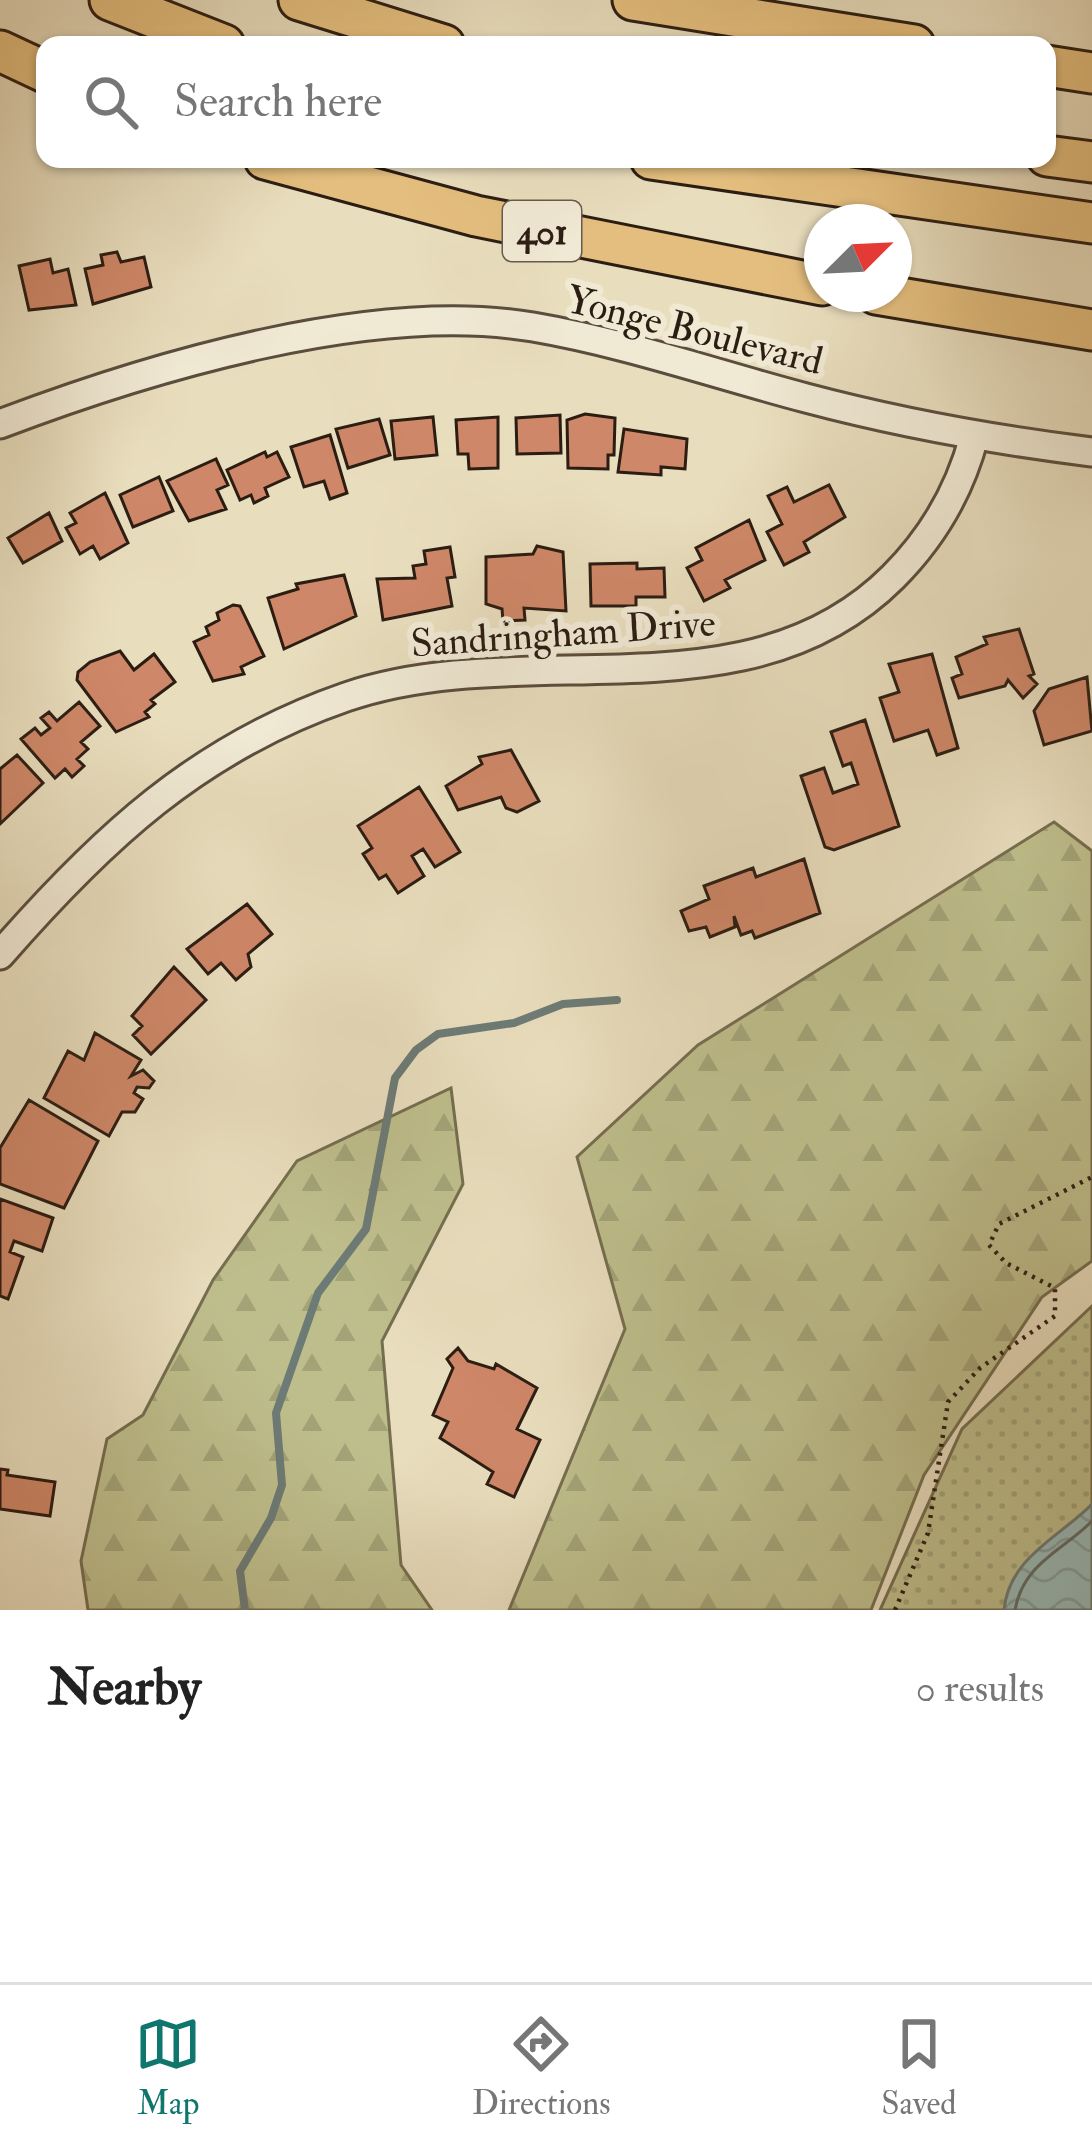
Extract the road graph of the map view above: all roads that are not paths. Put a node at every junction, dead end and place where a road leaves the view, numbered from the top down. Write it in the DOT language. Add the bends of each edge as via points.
graph roads {
  1 [pos="110,0"];
  2 [pos="299,0"];
  3 [pos="633,0"];
  4 [pos="201,36"];
  5 [pos="415,36"];
  6 [pos="858,36"];
  7 [pos="0,51"];
  8 [pos="1056,67"];
  9 [pos="36,68"];
  10 [pos="1092,73"];
  11 [pos="1056,157"];
  12 [pos="1092,162"];
  13 [pos="299,168"];
  14 [pos="713,168"];
  15 [pos="1092,223"];
  16 [pos="804,281"];
  17 [pos="912,300"];
  18 [pos="1092,330"];
  19 [pos="0,424"];
  20 [pos="974,437"];
  21 [pos="1092,452"];
  22 [pos="0,955"];
  1 -- 4 [label="highway"];
  2 -- 5 [label="highway"];
  3 -- 6 [label="highway"];
  7 -- 9 [label="highway"];
  8 -- 10 [label="highway"];
  11 -- 12 [label="highway"];
  13 -- 16 [label="highway, 401" via="476,217"];
  14 -- 15 [label="highway"];
  17 -- 18 [label="highway"];
  19 -- 20 [label="street, Yonge Boulevard" via="267,343 465,322 530,327 676,359"];
  20 -- 21 [label="street, Yonge Boulevard"];
  20 -- 22 [label="street, Sandringham Drive" via="951,499 911,559 840,623 773,650 702,665 437,674 297,715 222,751 153,801 69,875"];
}
